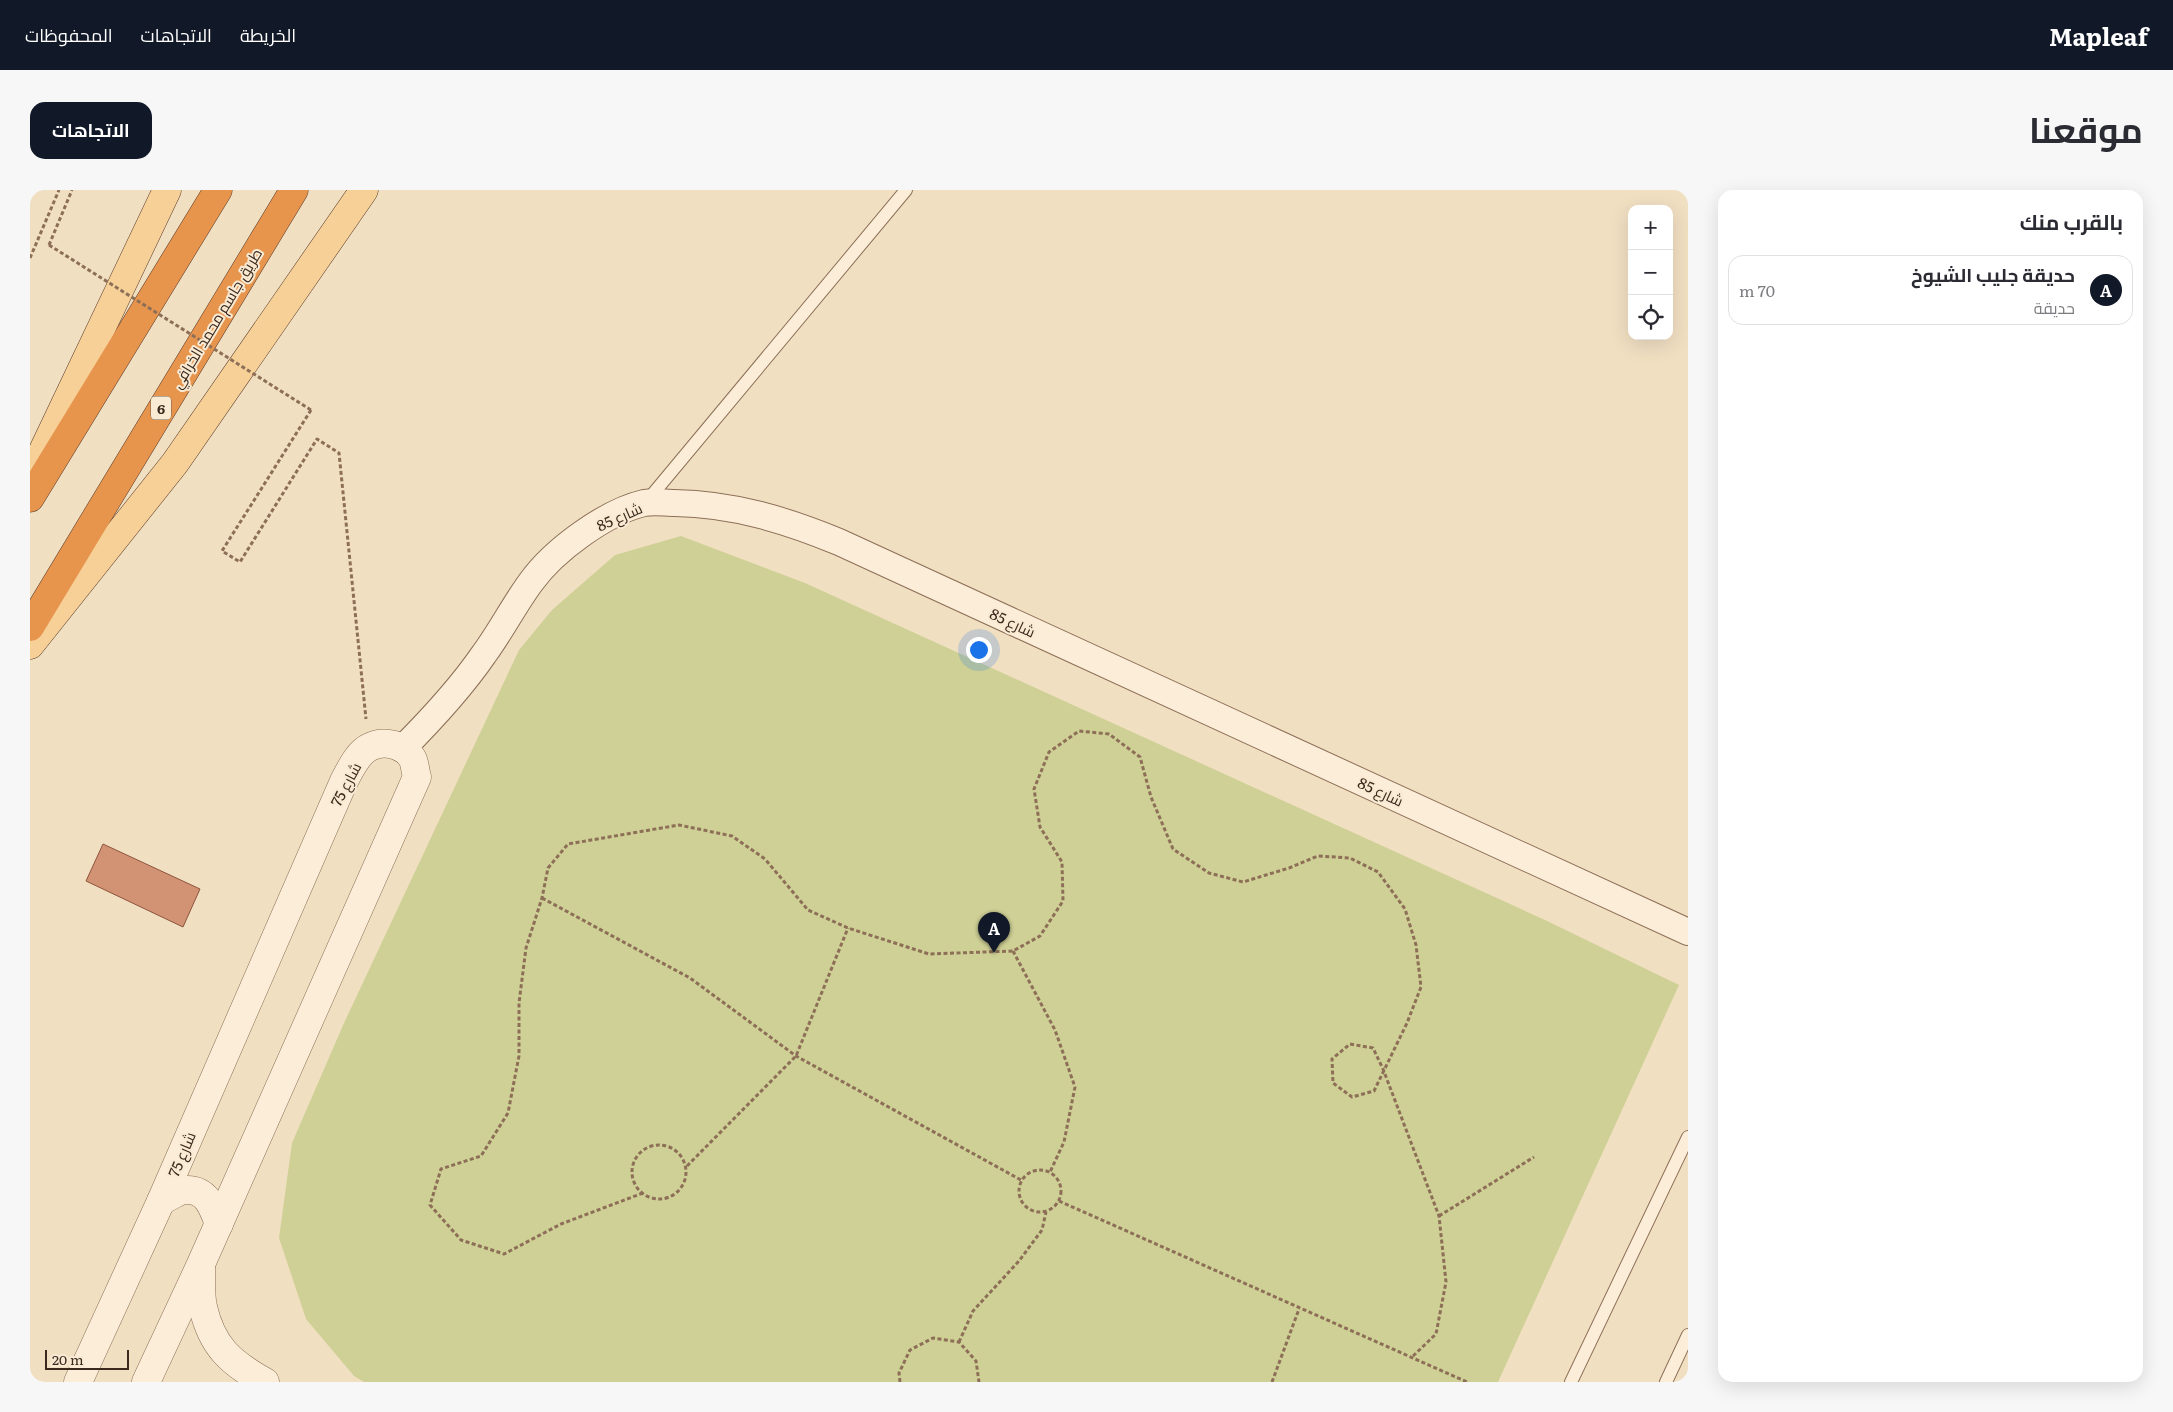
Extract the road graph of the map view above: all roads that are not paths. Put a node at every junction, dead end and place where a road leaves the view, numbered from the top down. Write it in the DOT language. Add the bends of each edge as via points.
graph roads {
  1 [pos="167,190"];
  2 [pos="218,190"];
  3 [pos="294,190"];
  4 [pos="364,190"];
  5 [pos="906,190"];
  6 [pos="30,478"];
  7 [pos="30,498"];
  8 [pos="645,503"];
  9 [pos="30,627"];
  10 [pos="30,645"];
  11 [pos="402,749"];
  12 [pos="1688,932"];
  13 [pos="1688,1137"];
  14 [pos="161,1202"];
  15 [pos="219,1224"];
  16 [pos="201,1264"];
  17 [pos="1688,1335"];
  18 [pos="78,1382"];
  19 [pos="146,1382"];
  20 [pos="265,1382"];
  21 [pos="1571,1382"];
  22 [pos="1666,1382"];
  1 -- 6 [label="main road"];
  2 -- 7 [label="highway"];
  3 -- 9 [label="highway, طريق جاسم محمد الخرافي / 6"];
  4 -- 10 [label="main road" via="176,463"];
  5 -- 8 [label="lane"];
  8 -- 11 [label="street, شارع 85" via="603,520 564,547 532,580 459,687"];
  8 -- 12 [label="street, شارع 85" via="744,510 793,523"];
  11 -- 14 [label="street, شارع 75" via="388,743 369,747 354,763 344,781"];
  11 -- 15 [label="street" via="413,758 416,777"];
  13 -- 21 [label="lane"];
  14 -- 15 [label="street" via="185,1190 200,1193 211,1202"];
  14 -- 18 [label="street, شارع 75"];
  15 -- 16 [label="street"];
  16 -- 19 [label="street"];
  16 -- 20 [label="street" via="203,1307 217,1346 244,1370"];
  17 -- 22 [label="lane"];
}
